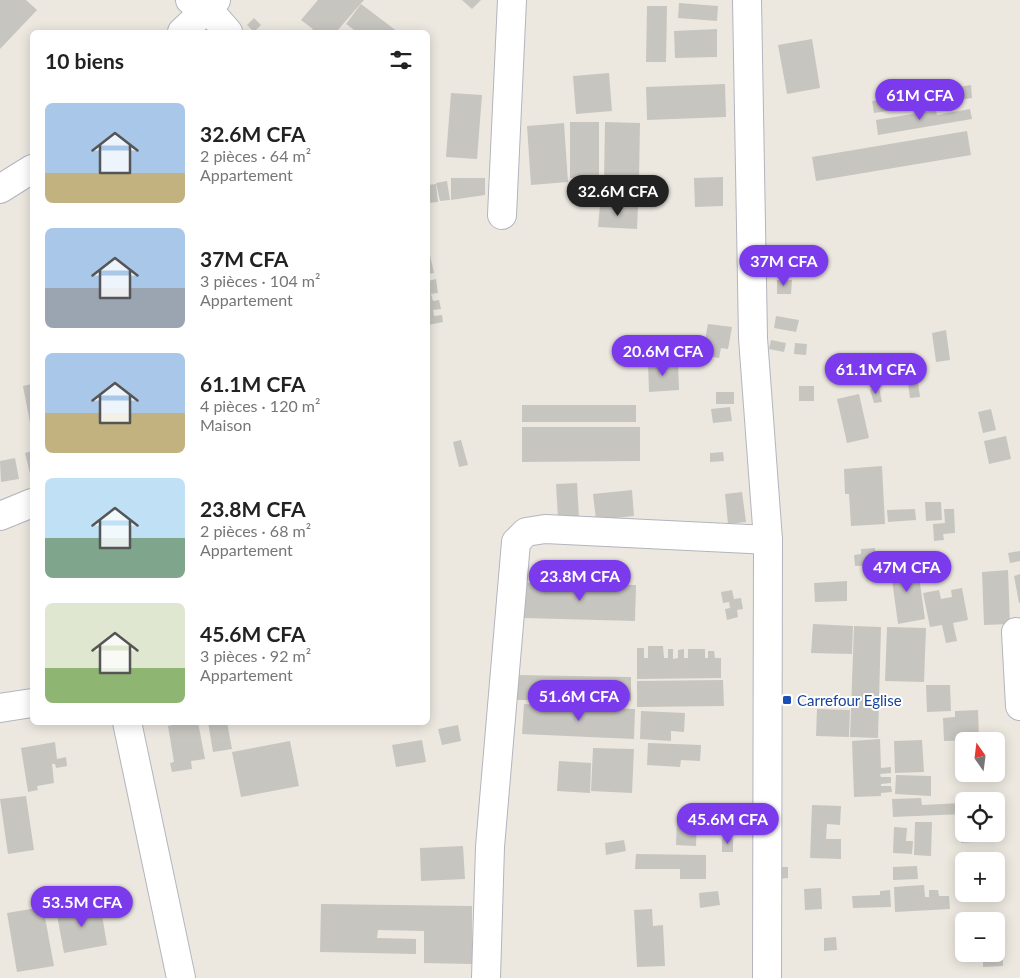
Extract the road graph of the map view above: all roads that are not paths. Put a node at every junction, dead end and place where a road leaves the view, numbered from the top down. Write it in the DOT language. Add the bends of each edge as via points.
graph roads {
  1 [pos="512,0"];
  2 [pos="747,0"];
  3 [pos="205,3"];
  4 [pos="184,30"];
  5 [pos="226,30"];
  6 [pos="30,174"];
  7 [pos="0,189"];
  8 [pos="502,216"];
  9 [pos="30,504"];
  10 [pos="0,516"];
  11 [pos="768,540"];
  12 [pos="1016,632"];
  13 [pos="30,703"];
  14 [pos="1020,706"];
  15 [pos="0,708"];
  16 [pos="128,725"];
  17 [pos="181,978"];
  18 [pos="486,978"];
  19 [pos="768,978"];
  1 -- 8 [label="street"];
  2 -- 11 [label="street" via="753,338"];
  3 -- 4 [label="street"];
  3 -- 5 [label="street"];
  6 -- 7 [label="street"];
  9 -- 10 [label="street"];
  11 -- 18 [label="street" via="545,528 526,532 516,542 490,847"];
  11 -- 19 [label="street"];
  12 -- 14 [label="street"];
  13 -- 15 [label="street"];
  16 -- 17 [label="street"];
}
